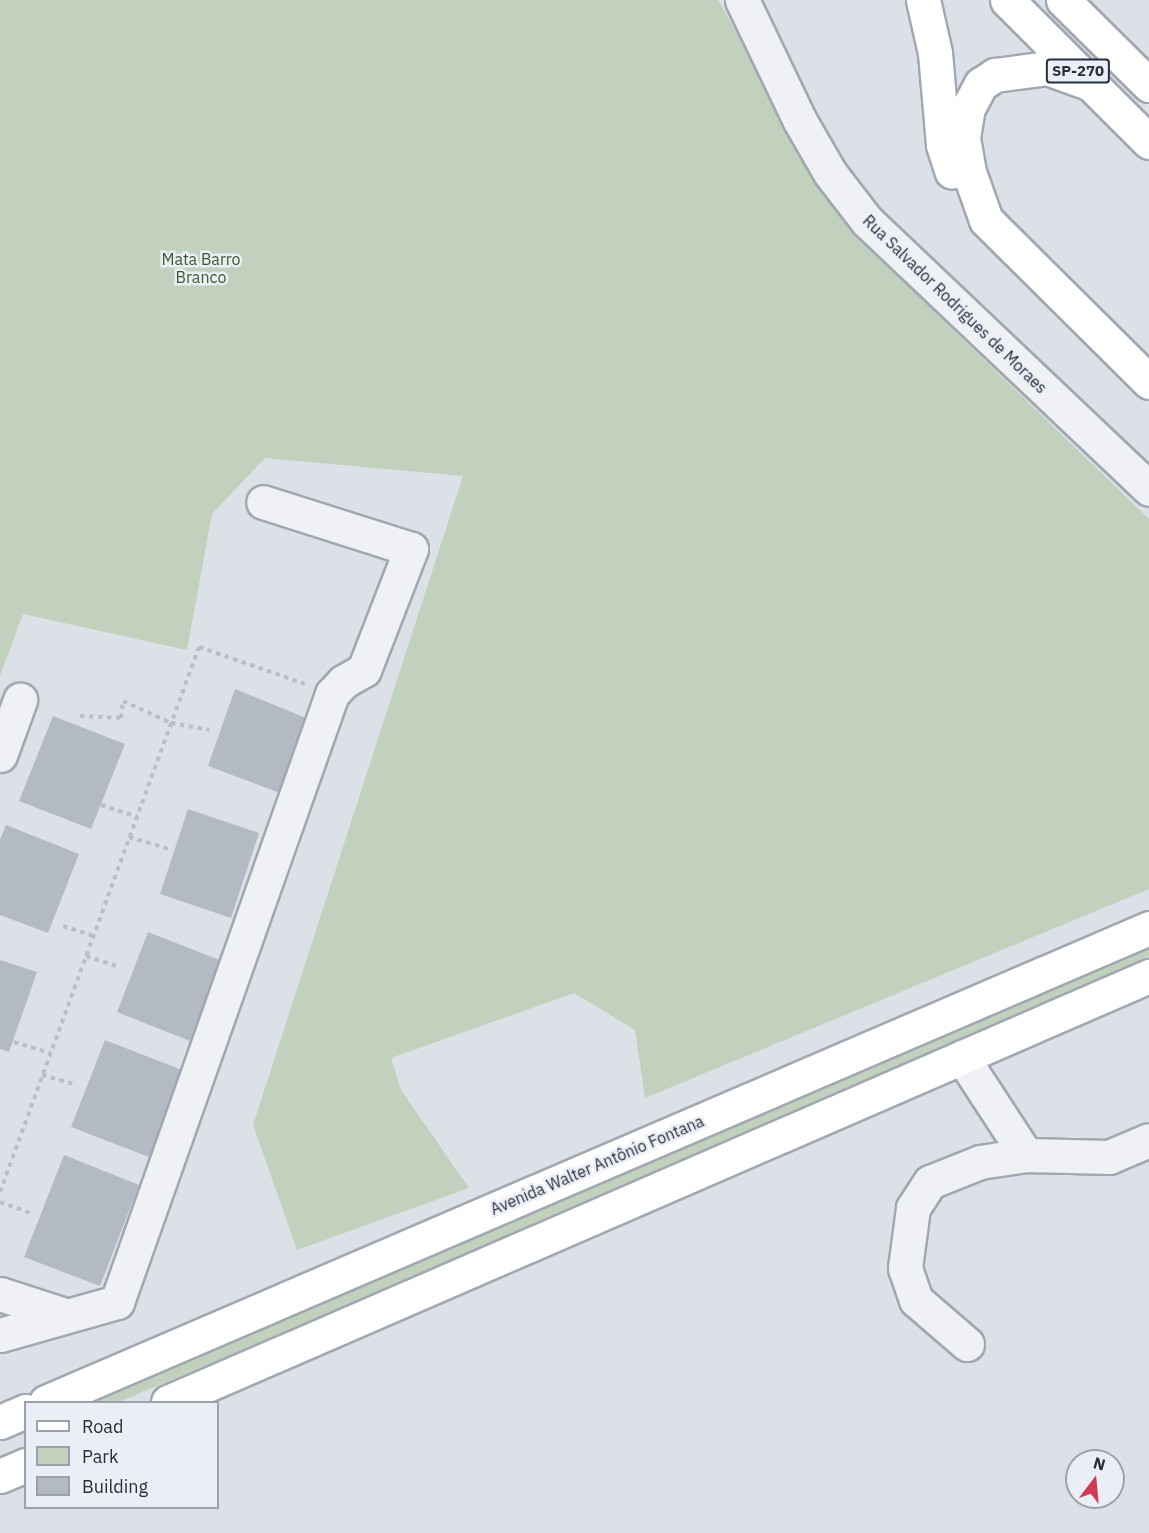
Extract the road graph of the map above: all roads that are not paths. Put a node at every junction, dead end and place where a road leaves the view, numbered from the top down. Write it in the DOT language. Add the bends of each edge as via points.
graph roads {
  1 [pos="742,0"];
  2 [pos="923,0"];
  3 [pos="1006,0"];
  4 [pos="1063,0"];
  5 [pos="1091,84"];
  6 [pos="1149,85"];
  7 [pos="1149,142"];
  8 [pos="986,220"];
  9 [pos="1149,382"];
  10 [pos="1149,489"];
  11 [pos="263,502"];
  12 [pos="20,700"];
  13 [pos="0,754"];
  14 [pos="1149,928"];
  15 [pos="1149,976"];
  16 [pos="962,1057"];
  17 [pos="1149,1140"];
  18 [pos="1026,1155"];
  19 [pos="459,1225"];
  20 [pos="480,1267"];
  21 [pos="0,1294"];
  22 [pos="64,1316"];
  23 [pos="0,1335"];
  24 [pos="967,1344"];
  25 [pos="99,1392"];
  26 [pos="51,1401"];
  27 [pos="170,1401"];
  28 [pos="24,1412"];
  29 [pos="0,1422"];
  30 [pos="24,1466"];
  31 [pos="0,1476"];
  1 -- 10 [label="street, Rua Salvador Rodrigues de Moraes" via="800,121 830,173 867,221"];
  2 -- 8 [label="main road" via="935,53 943,145 958,183"];
  3 -- 5 [label="main road, SP-270"];
  4 -- 6 [label="main road, SP-270"];
  5 -- 7 [label="main road, SP-270"];
  5 -- 8 [label="main road" via="1047,68 1014,70 981,84 968,108 963,138 969,172"];
  8 -- 9 [label="main road"];
  11 -- 22 [label="street" via="411,549 364,670 332,694 117,1302"];
  12 -- 13 [label="street"];
  14 -- 19 [label="main road, Avenida Walter Antônio Fontana"];
  15 -- 16 [label="main road"];
  16 -- 18 [label="street"];
  16 -- 20 [label="main road"];
  17 -- 18 [label="street" via="1109,1156"];
  18 -- 24 [label="street" via="980,1162 930,1182 914,1208 904,1268 916,1300"];
  19 -- 20 [label="main road"];
  19 -- 25 [label="main road, Avenida Walter Antônio Fontana"];
  20 -- 27 [label="main road"];
  21 -- 22 [label="street"];
  22 -- 23 [label="street"];
  25 -- 26 [label="main road, Avenida Walter Antônio Fontana"];
  28 -- 29 [label="main road"];
  30 -- 31 [label="main road"];
}
